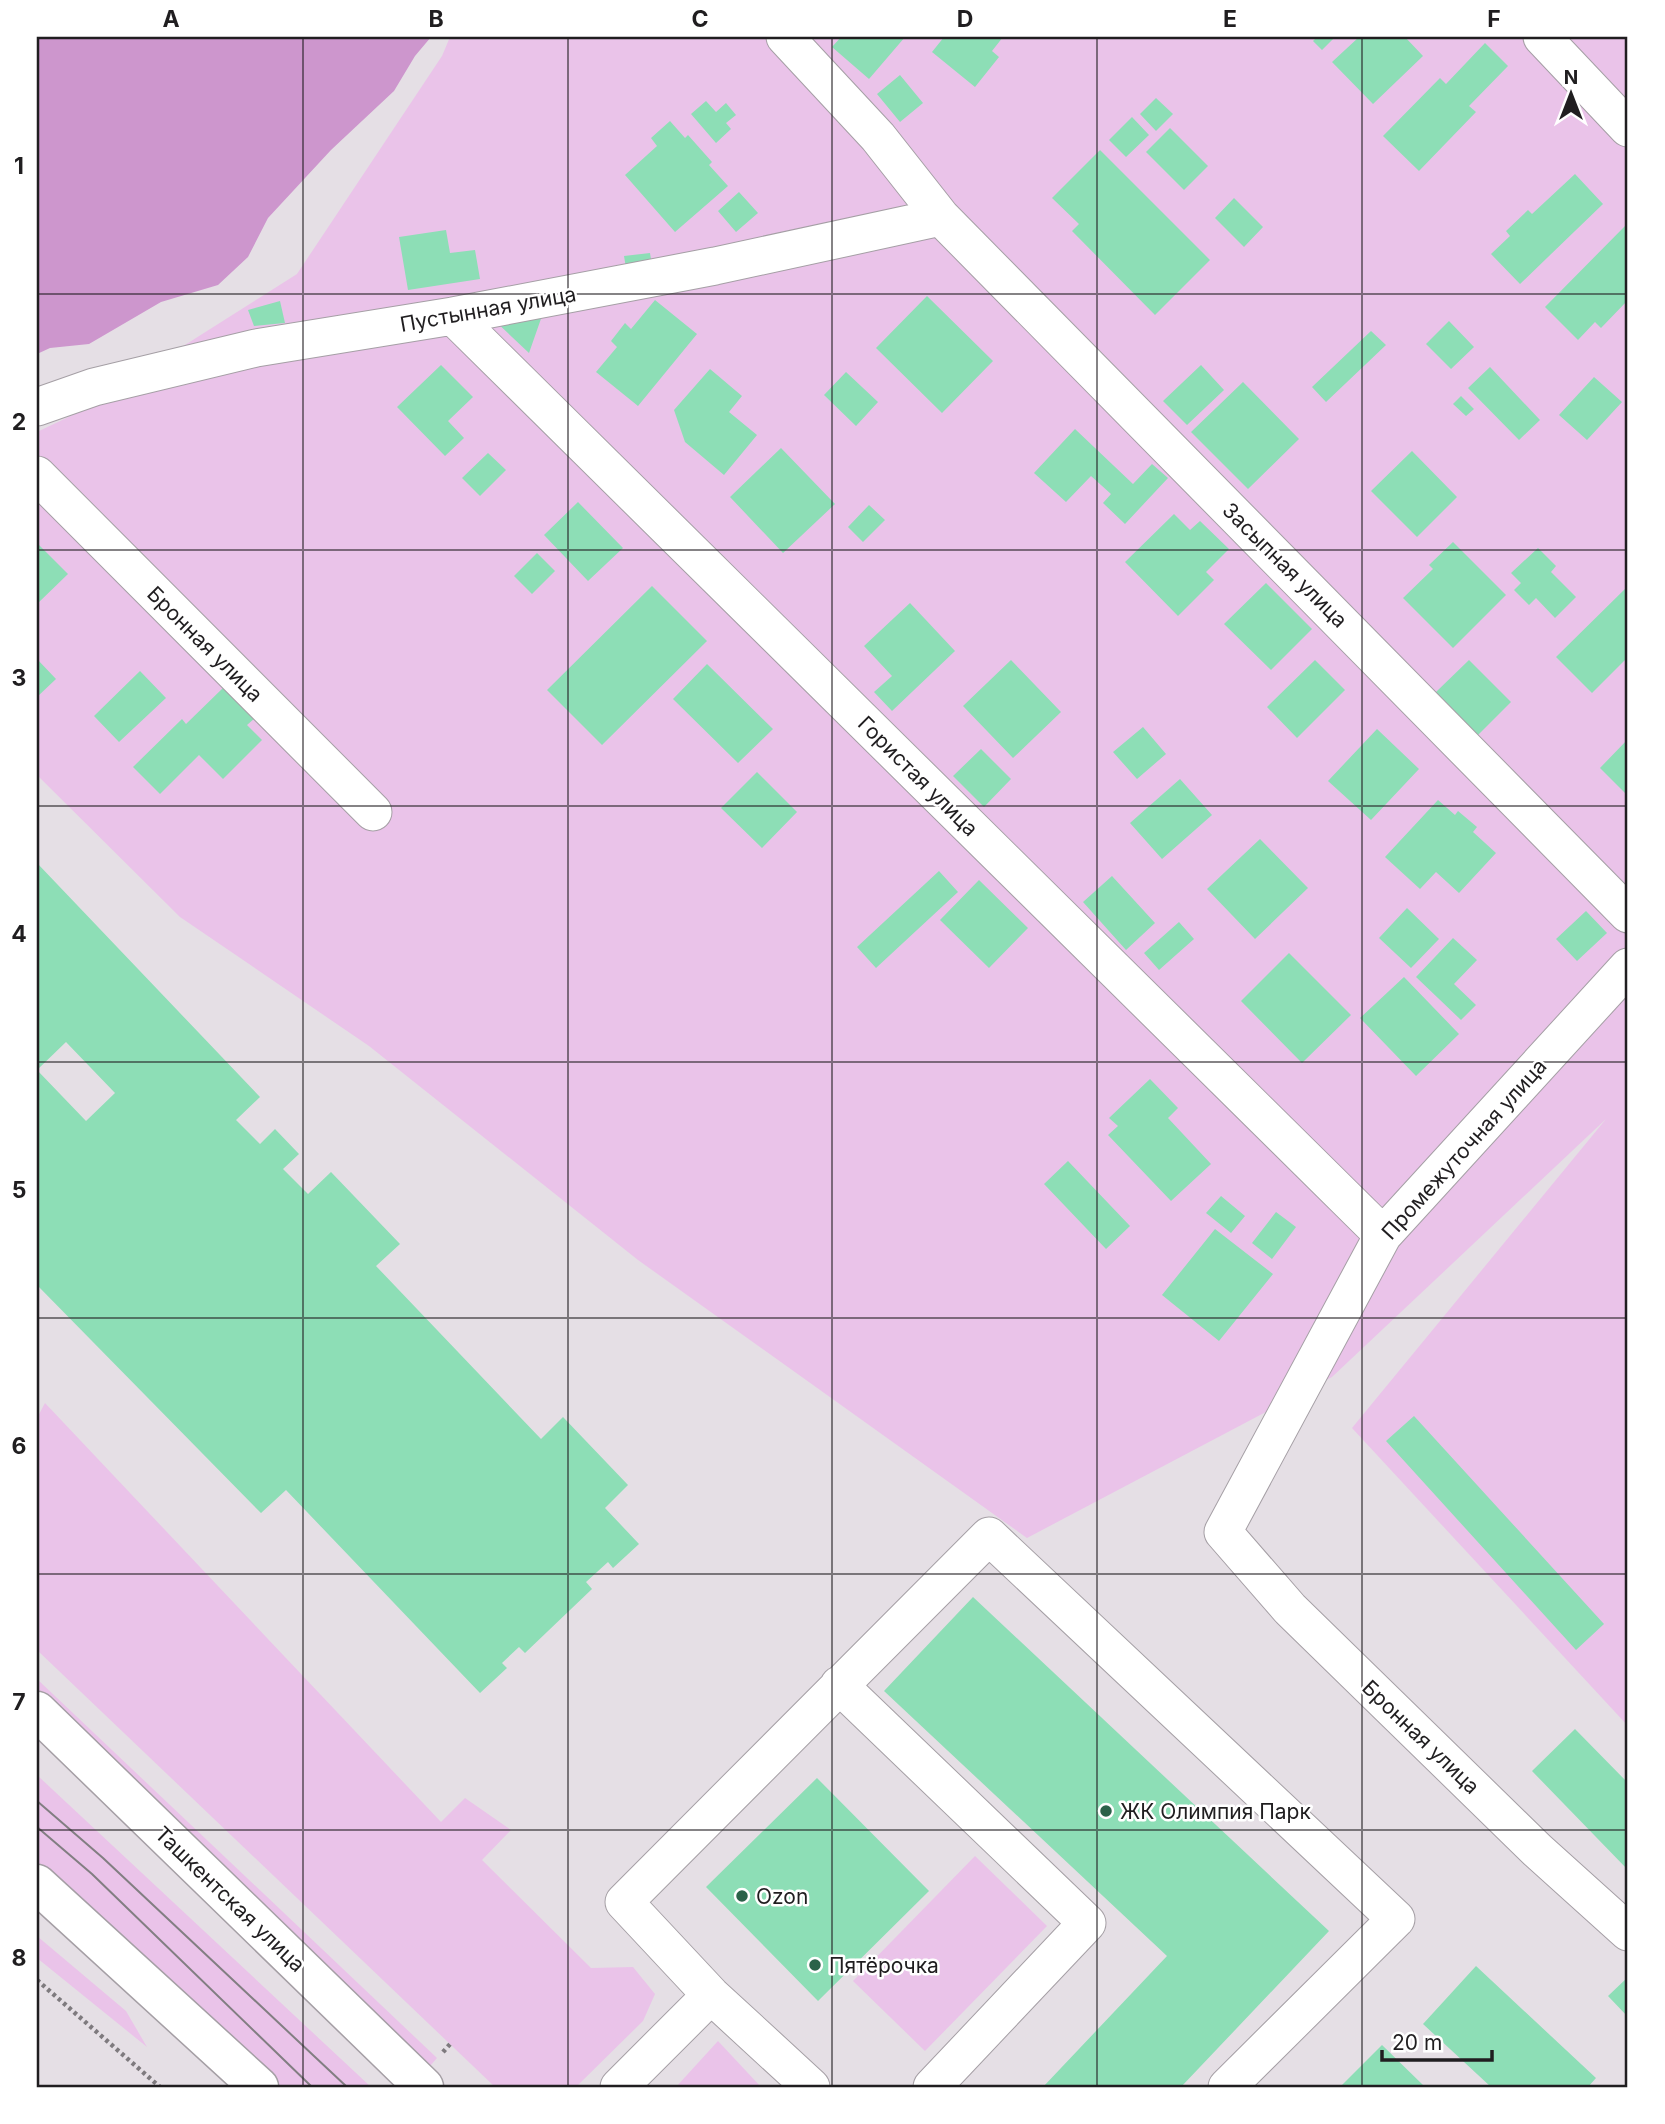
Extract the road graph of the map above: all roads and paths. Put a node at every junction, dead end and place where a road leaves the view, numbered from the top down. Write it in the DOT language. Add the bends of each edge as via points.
graph roads {
  1 [pos="785,37"];
  2 [pos="1542,37"];
  3 [pos="1628,128"];
  4 [pos="941,217"];
  5 [pos="453,316"];
  6 [pos="37,407"];
  7 [pos="37,475"];
  8 [pos="373,813"];
  9 [pos="1628,914"];
  10 [pos="1628,967"];
  11 [pos="1383,1235"];
  12 [pos="1223,1532"];
  13 [pos="839,1685"];
  14 [pos="37,1711"];
  15 [pos="37,1884"];
  16 [pos="1628,1932"];
  17 [pos="37,1980"];
  18 [pos="711,1996"];
  19 [pos="160,2087"];
  20 [pos="259,2087"];
  21 [pos="424,2087"];
  22 [pos="619,2087"];
  23 [pos="811,2087"];
  24 [pos="932,2087"];
  25 [pos="1227,2087"];
  1 -- 4 [label="street, Засыпная улица" via="878,137"];
  2 -- 3 [label="street"];
  4 -- 5 [label="street, Пустынная улица"];
  4 -- 9 [label="street, Засыпная улица"];
  5 -- 6 [label="street, Пустынная улица" via="256,348 94,387"];
  5 -- 11 [label="street, Гористая улица"];
  7 -- 8 [label="street, Бронная улица"];
  10 -- 11 [label="street, Промежуточная улица"];
  11 -- 12 [label="street, Промежуточная улица"];
  12 -- 16 [label="street, Бронная улица" via="1290,1609 1537,1850"];
  13 -- 18 [label="street" via="624,1902"];
  13 -- 24 [label="street" via="1087,1923"];
  13 -- 25 [label="street" via="989,1536 1396,1919"];
  14 -- 21 [label="main road, Ташкентская улица"];
  15 -- 20 [label="main road"];
  17 -- 19 [label="path"];
  18 -- 22 [label="street"];
  18 -- 23 [label="street"];
}
